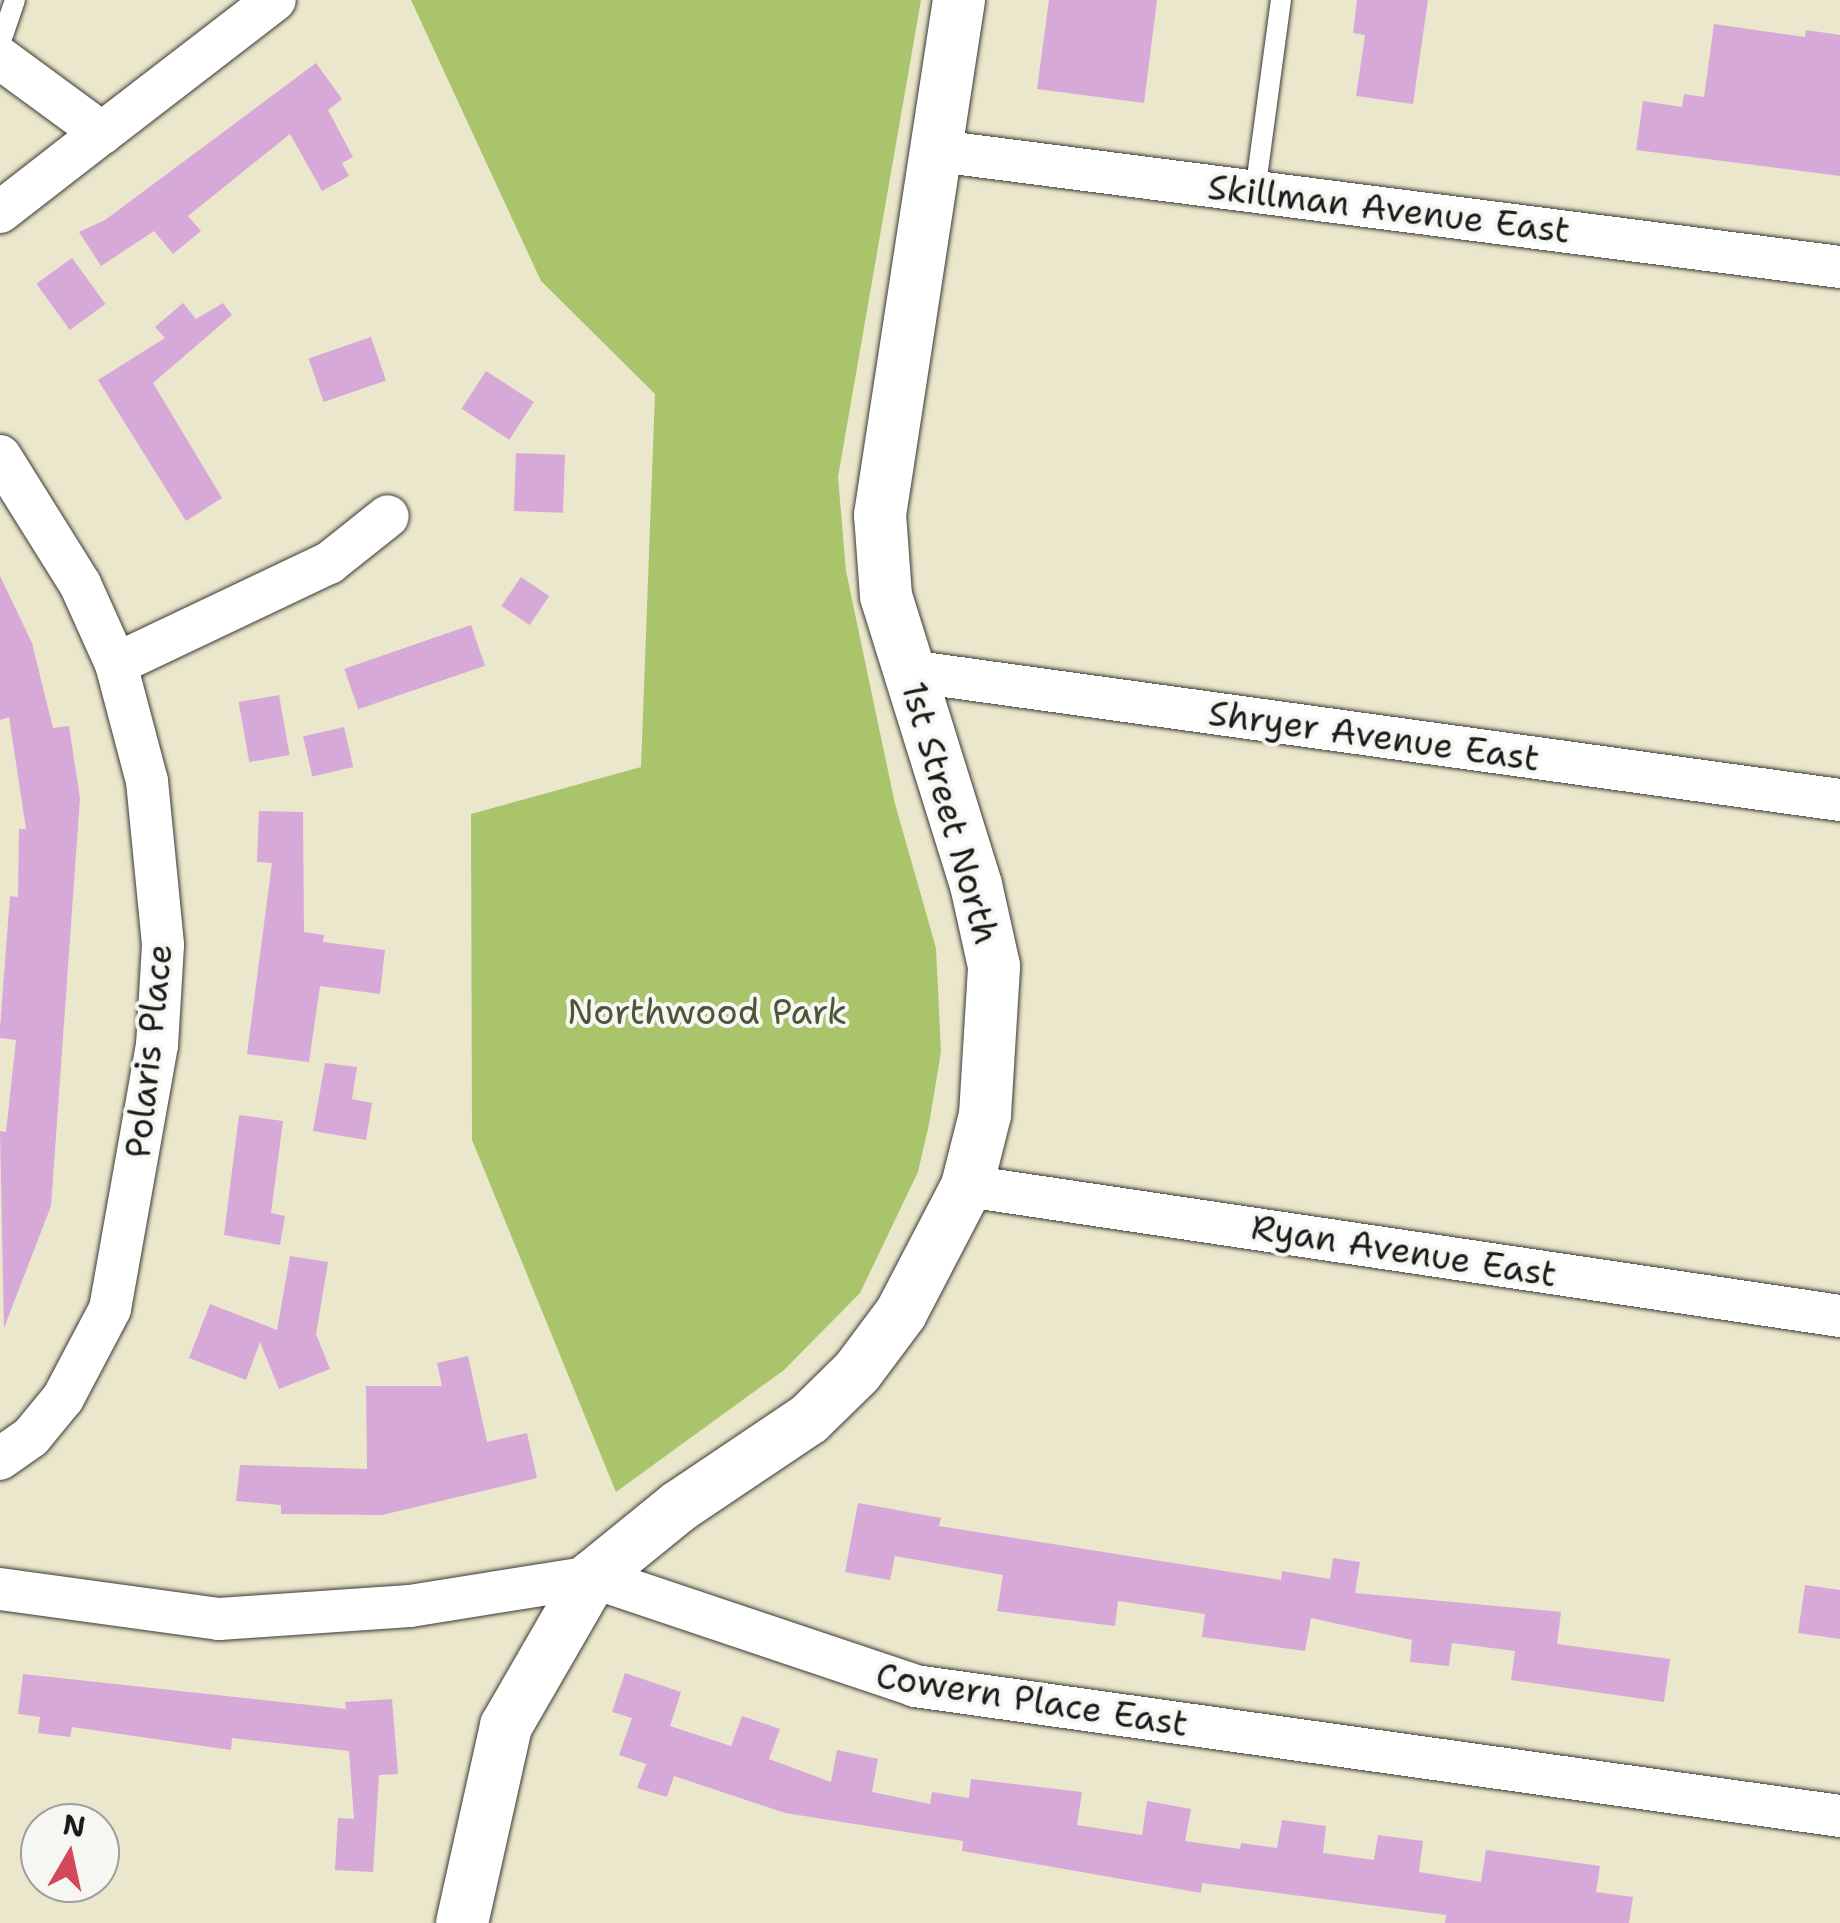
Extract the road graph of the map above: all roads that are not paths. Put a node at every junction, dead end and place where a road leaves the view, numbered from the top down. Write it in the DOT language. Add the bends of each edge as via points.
graph roads {
  1 [pos="15,0"];
  2 [pos="275,0"];
  3 [pos="959,0"];
  4 [pos="1281,0"];
  5 [pos="0,44"];
  6 [pos="0,58"];
  7 [pos="102,133"];
  8 [pos="938,151"];
  9 [pos="1255,192"];
  10 [pos="0,212"];
  11 [pos="1840,267"];
  12 [pos="0,456"];
  13 [pos="388,516"];
  14 [pos="116,664"];
  15 [pos="909,671"];
  16 [pos="1840,800"];
  17 [pos="967,1186"];
  18 [pos="1840,1316"];
  19 [pos="0,1459"];
  20 [pos="592,1578"];
  21 [pos="0,1589"];
  22 [pos="1840,1816"];
  23 [pos="462,1923"];
  1 -- 5 [label="lane"];
  2 -- 7 [label="street"];
  3 -- 8 [label="street, 1st Street North"];
  4 -- 9 [label="lane"];
  6 -- 7 [label="street"];
  7 -- 10 [label="street"];
  8 -- 9 [label="street, Skillman Avenue East"];
  8 -- 15 [label="street, 1st Street North" via="880,514 886,596"];
  9 -- 11 [label="street, Skillman Avenue East"];
  12 -- 14 [label="street, Polaris Place" via="80,584"];
  13 -- 14 [label="street" via="329,563"];
  14 -- 19 [label="street, Polaris Place" via="147,782 158,856 156,1045 110,1310 64,1398 31,1437"];
  15 -- 16 [label="street, Shryer Avenue East"];
  15 -- 17 [label="street, 1st Street North" via="976,885 994,966 985,1115"];
  17 -- 18 [label="street, Ryan Avenue East"];
  17 -- 20 [label="street, 1st Street North" via="901,1314 857,1372 808,1420 678,1507"];
  20 -- 21 [label="street, Cowern Place East" via="410,1606 219,1619"];
  20 -- 22 [label="street, Cowern Place East" via="915,1686"];
  20 -- 23 [label="street, 1st Street North" via="506,1726"];
}
